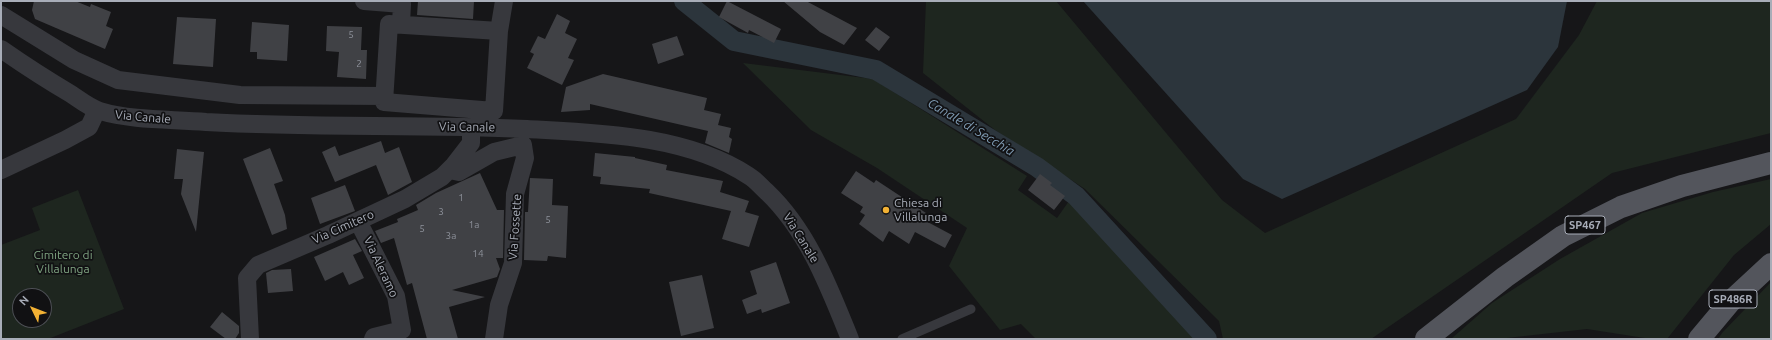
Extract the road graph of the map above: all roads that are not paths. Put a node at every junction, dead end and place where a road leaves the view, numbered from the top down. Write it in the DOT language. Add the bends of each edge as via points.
graph roads {
  1 [pos="8,1"];
  2 [pos="364,1"];
  3 [pos="504,1"];
  4 [pos="1,7"];
  5 [pos="1,15"];
  6 [pos="401,24"];
  7 [pos="499,30"];
  8 [pos="1,49"];
  9 [pos="384,96"];
  10 [pos="403,104"];
  11 [pos="97,110"];
  12 [pos="492,119"];
  13 [pos="402,126"];
  14 [pos="471,127"];
  15 [pos="1771,163"];
  16 [pos="1,170"];
  17 [pos="450,170"];
  18 [pos="358,221"];
  19 [pos="1771,264"];
  20 [pos="971,309"];
  21 [pos="250,339"];
  22 [pos="373,339"];
  23 [pos="494,339"];
  24 [pos="850,339"];
  25 [pos="902,339"];
  26 [pos="1426,339"];
  27 [pos="1699,339"];
  1 -- 4 [label="street"];
  2 -- 6 [label="street" via="402,4"];
  3 -- 7 [label="street"];
  5 -- 9 [label="street" via="74,60 118,80 240,95"];
  6 -- 7 [label="street"];
  6 -- 9 [label="street" via="389,24"];
  7 -- 12 [label="street"];
  8 -- 11 [label="street, Via Canale"];
  9 -- 10 [label="street" via="384,102"];
  10 -- 12 [label="street"];
  10 -- 13 [label="street"];
  11 -- 13 [label="street, Via Canale" via="120,116 238,124"];
  11 -- 16 [label="street" via="89,127"];
  12 -- 14 [label="street, Via Canale"];
  12 -- 24 [label="street, Via Canale" via="629,137 687,148 721,160 750,176 796,225 827,283"];
  13 -- 14 [label="street, Via Canale"];
  14 -- 17 [label="street, Via Cimitero" via="471,143"];
  15 -- 26 [label="main road, SP467" via="1682,186 1621,207 1563,236"];
  17 -- 18 [label="street, Via Cimitero" via="405,199"];
  17 -- 23 [label="street, Via Fossette" via="459,172 494,152 523,145 525,158 515,194 513,262 499,306"];
  18 -- 21 [label="street, Via Cimitero" via="258,265 247,278"];
  18 -- 22 [label="street, Via Aleramo" via="396,296 402,330"];
  19 -- 27 [label="main road, SP486R" via="1730,302"];
  20 -- 25 [label="lane"];
}
